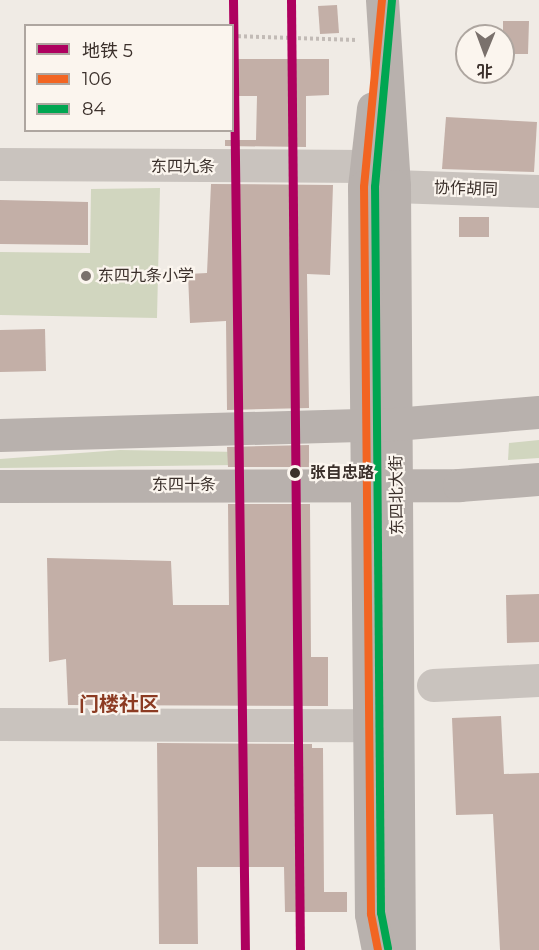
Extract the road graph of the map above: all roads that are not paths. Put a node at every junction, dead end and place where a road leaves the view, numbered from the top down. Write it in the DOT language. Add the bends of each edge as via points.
graph roads {
  1 [pos="382,0"];
  2 [pos="382,41"];
  3 [pos="0,164"];
  4 [pos="366,166"];
  5 [pos="394,186"];
  6 [pos="539,191"];
  7 [pos="539,412"];
  8 [pos="381,425"];
  9 [pos="0,435"];
  10 [pos="539,479"];
  11 [pos="383,484"];
  12 [pos="0,486"];
  13 [pos="539,680"];
  14 [pos="433,685"];
  15 [pos="0,724"];
  16 [pos="372,725"];
  17 [pos="378,950"];
  18 [pos="399,950"];
  1 -- 2 [label="main road, 东四北大街"];
  2 -- 4 [label="main road, 东四北大街"];
  2 -- 5 [label="main road, 东四北大街"];
  3 -- 4 [label="lane, 东四九条"];
  4 -- 8 [label="main road, 东四北大街"];
  5 -- 6 [label="lane, 协作胡同"];
  5 -- 8 [label="main road, 东四北大街"];
  7 -- 8 [label="main road"];
  8 -- 9 [label="main road"];
  8 -- 11 [label="main road, 东四北大街"];
  10 -- 11 [label="main road"];
  11 -- 12 [label="main road, 东四十条"];
  11 -- 16 [label="main road, 东四北大街"];
  11 -- 18 [label="main road, 东四北大街"];
  13 -- 14 [label="lane"];
  15 -- 16 [label="lane"];
  16 -- 17 [label="main road, 东四北大街" via="371,914"];
}
